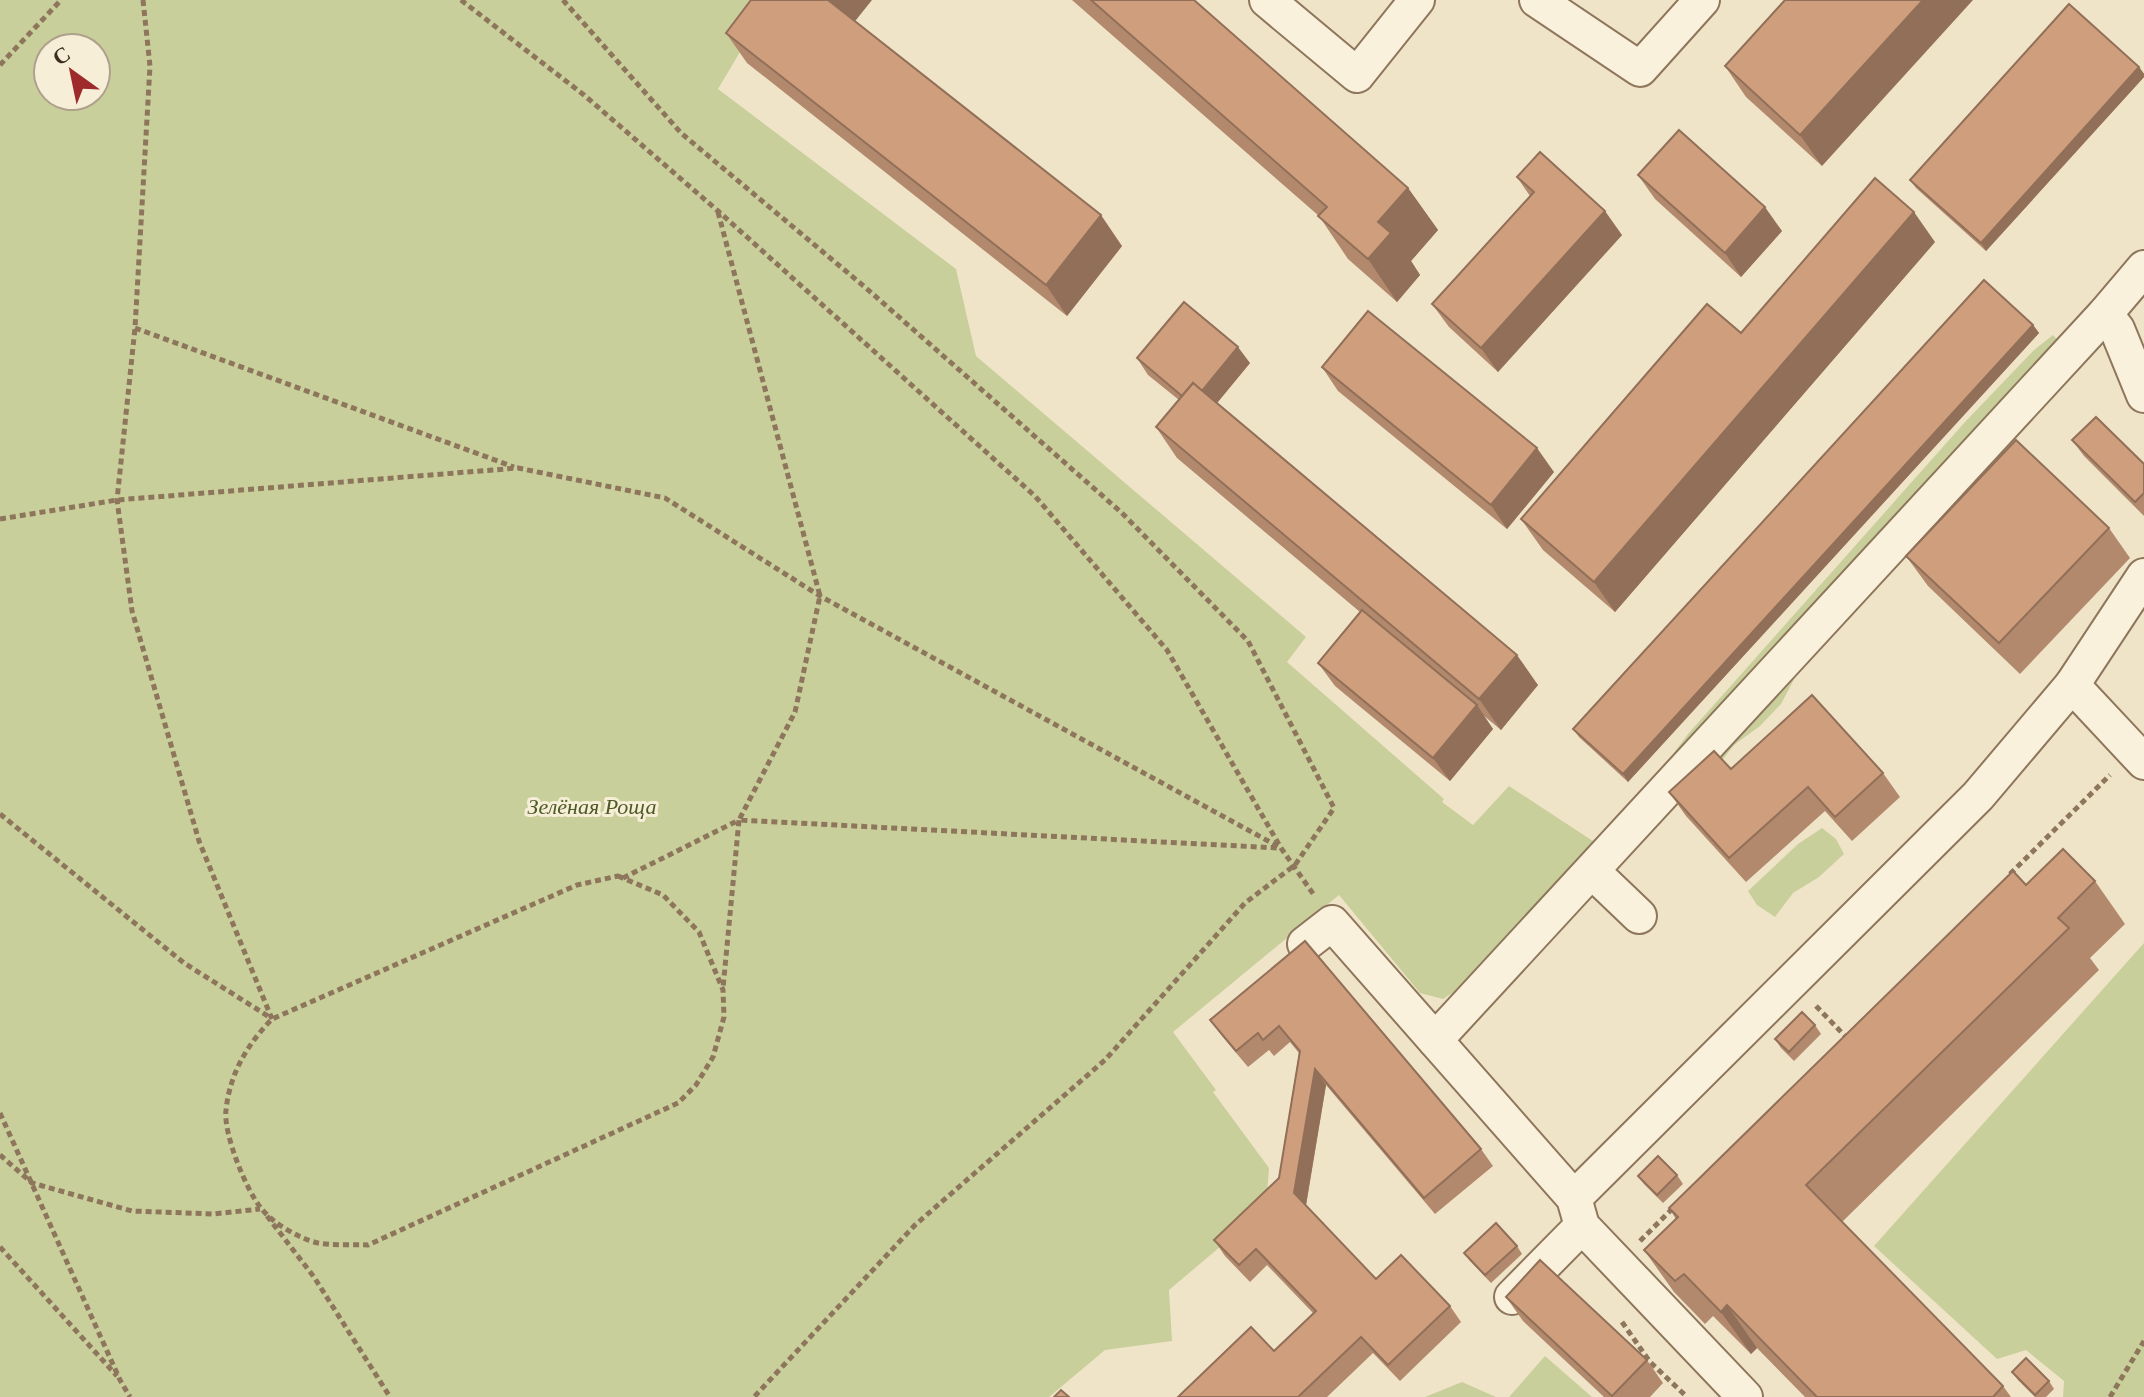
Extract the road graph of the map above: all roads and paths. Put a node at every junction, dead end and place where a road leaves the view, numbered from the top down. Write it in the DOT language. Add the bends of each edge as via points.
graph roads {
  1 [pos="61,0"];
  2 [pos="143,0"];
  3 [pos="461,0"];
  4 [pos="563,0"];
  5 [pos="1267,0"];
  6 [pos="1417,0"];
  7 [pos="1537,0"];
  8 [pos="1702,0"];
  9 [pos="0,65"];
  10 [pos="718,211"];
  11 [pos="2144,268"];
  12 [pos="2105,314"];
  13 [pos="135,328"];
  14 [pos="2144,395"];
  15 [pos="518,468"];
  16 [pos="117,500"];
  17 [pos="0,519"];
  18 [pos="2144,576"];
  19 [pos="820,596"];
  20 [pos="2072,685"];
  21 [pos="2139,756"];
  22 [pos="0,814"];
  23 [pos="739,820"];
  24 [pos="1281,848"];
  25 [pos="1295,865"];
  26 [pos="1593,872"];
  27 [pos="622,878"];
  28 [pos="2001,883"];
  29 [pos="1639,916"];
  30 [pos="1332,923"];
  31 [pos="1305,944"];
  32 [pos="1791,980"];
  33 [pos="723,990"];
  34 [pos="272,1019"];
  35 [pos="1857,1026"];
  36 [pos="1846,1037"];
  37 [pos="1435,1040"];
  38 [pos="1835,1048"];
  39 [pos="0,1113"];
  40 [pos="0,1155"];
  41 [pos="32,1183"];
  42 [pos="1682,1199"];
  43 [pos="261,1209"];
  44 [pos="1578,1212"];
  45 [pos="0,1247"];
  46 [pos="1617,1264"];
  47 [pos="1509,1300"];
  48 [pos="2144,1341"];
  49 [pos="120,1380"];
  50 [pos="130,1397"];
  51 [pos="390,1397"];
  52 [pos="754,1397"];
  53 [pos="1745,1397"];
  54 [pos="2110,1397"];
  1 -- 9 [label="path"];
  2 -- 13 [label="path" via="150,66"];
  3 -- 10 [label="path" via="584,95"];
  4 -- 25 [label="path" via="681,133 1122,513 1248,641 1334,808"];
  5 -- 6 [label="street" via="1357,75"];
  7 -- 8 [label="street" via="1640,69"];
  10 -- 19 [label="path"];
  10 -- 24 [label="path" via="1035,496 1167,650"];
  11 -- 12 [label="street"];
  12 -- 14 [label="street" via="2117,329"];
  12 -- 26 [label="street"];
  13 -- 15 [label="path"];
  13 -- 16 [label="path"];
  15 -- 16 [label="path"];
  15 -- 19 [label="path" via="665,498"];
  16 -- 17 [label="path"];
  16 -- 34 [label="path" via="132,611 199,841"];
  18 -- 20 [label="street"];
  19 -- 23 [label="path" via="795,712"];
  19 -- 24 [label="path"];
  20 -- 21 [label="street"];
  20 -- 32 [label="street" via="1978,796"];
  21 -- 28 [label="path"];
  22 -- 34 [label="path" via="184,963"];
  23 -- 24 [label="path"];
  23 -- 27 [label="path"];
  23 -- 33 [label="path"];
  24 -- 25 [label="path"];
  25 -- 30 [label="path"];
  25 -- 52 [label="path" via="1245,903 1105,1060 915,1225"];
  26 -- 29 [label="street"];
  26 -- 37 [label="street"];
  27 -- 33 [label="path" via="663,895 699,932"];
  27 -- 34 [label="path" via="577,885"];
  30 -- 31 [label="street"];
  30 -- 37 [label="street"];
  32 -- 36 [label="path"];
  32 -- 44 [label="street"];
  33 -- 43 [label="path" via="724,1017 713,1057 678,1103 368,1245 318,1243"];
  34 -- 43 [label="path" via="250,1042 225,1114 235,1160"];
  35 -- 36 [label="path"];
  36 -- 38 [label="path"];
  37 -- 44 [label="street"];
  39 -- 41 [label="path"];
  40 -- 41 [label="path"];
  41 -- 43 [label="path" via="132,1211 213,1214"];
  41 -- 49 [label="path"];
  42 -- 46 [label="path"];
  43 -- 51 [label="path" via="314,1277"];
  44 -- 46 [label="street"];
  44 -- 47 [label="street"];
  45 -- 49 [label="path"];
  46 -- 53 [label="street"];
  48 -- 54 [label="path"];
  49 -- 50 [label="path"];
}
